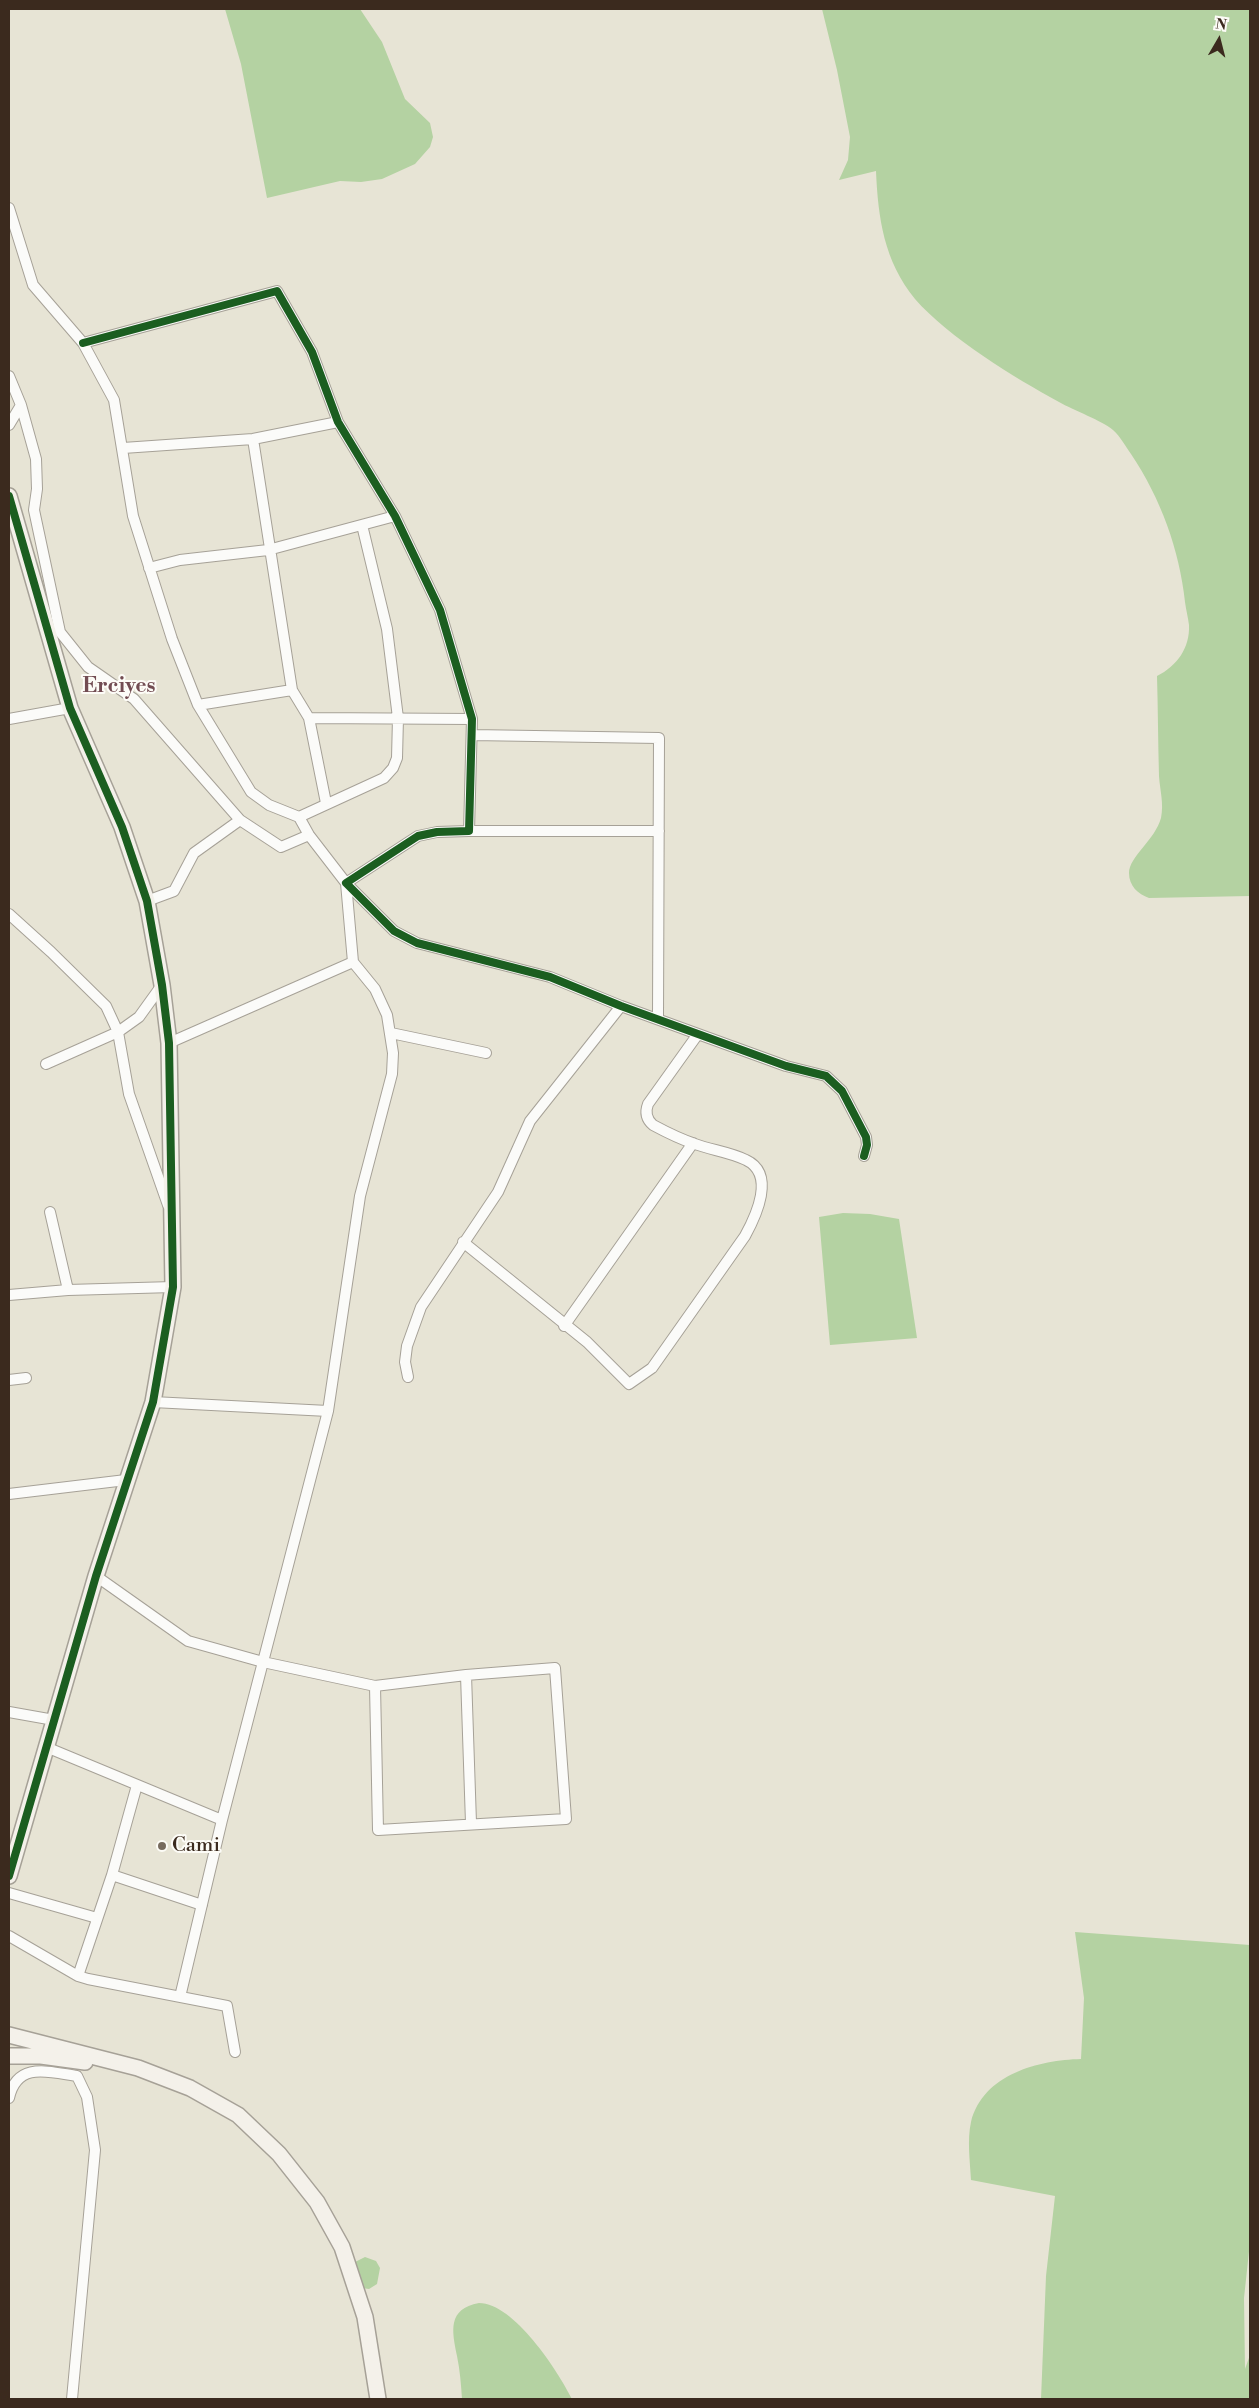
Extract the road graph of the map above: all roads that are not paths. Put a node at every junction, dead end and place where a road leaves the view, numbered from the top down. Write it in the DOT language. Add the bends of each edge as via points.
graph roads {
  1 [pos="9,208"];
  2 [pos="83,343"];
  3 [pos="9,376"];
  4 [pos="21,405"];
  5 [pos="338,422"];
  6 [pos="9,425"];
  7 [pos="252,439"];
  8 [pos="123,448"];
  9 [pos="10,502"];
  10 [pos="395,516"];
  11 [pos="362,525"];
  12 [pos="268,550"];
  13 [pos="149,568"];
  14 [pos="54,632"];
  15 [pos="292,690"];
  16 [pos="198,705"];
  17 [pos="70,708"];
  18 [pos="9,718"];
  19 [pos="309,718"];
  20 [pos="398,718"];
  21 [pos="472,719"];
  22 [pos="472,735"];
  23 [pos="326,804"];
  24 [pos="299,817"];
  25 [pos="240,820"];
  26 [pos="469,831"];
  27 [pos="659,831"];
  28 [pos="309,835"];
  29 [pos="346,883"];
  30 [pos="147,902"];
  31 [pos="9,914"];
  32 [pos="352,962"];
  33 [pos="162,985"];
  34 [pos="621,1006"];
  35 [pos="658,1018"];
  36 [pos="118,1032"];
  37 [pos="391,1033"];
  38 [pos="698,1034"];
  39 [pos="169,1043"];
  40 [pos="486,1053"];
  41 [pos="46,1064"];
  42 [pos="693,1144"];
  43 [pos="864,1156"];
  44 [pos="50,1212"];
  45 [pos="172,1218"];
  46 [pos="463,1242"];
  47 [pos="173,1287"];
  48 [pos="68,1290"];
  49 [pos="9,1295"];
  50 [pos="564,1326"];
  51 [pos="408,1377"];
  52 [pos="26,1378"];
  53 [pos="9,1380"];
  54 [pos="153,1402"];
  55 [pos="328,1411"];
  56 [pos="126,1480"];
  57 [pos="9,1494"];
  58 [pos="96,1576"];
  59 [pos="263,1662"];
  60 [pos="466,1675"];
  61 [pos="375,1686"];
  62 [pos="9,1712"];
  63 [pos="54,1720"];
  64 [pos="46,1747"];
  65 [pos="137,1785"];
  66 [pos="222,1820"];
  67 [pos="471,1823"];
  68 [pos="112,1875"];
  69 [pos="9,1876"];
  70 [pos="9,1893"];
  71 [pos="202,1905"];
  72 [pos="97,1918"];
  73 [pos="9,1936"];
  74 [pos="78,1976"];
  75 [pos="180,1997"];
  76 [pos="9,2035"];
  77 [pos="235,2052"];
  78 [pos="9,2056"];
  79 [pos="138,2068"];
  80 [pos="9,2098"];
  81 [pos="72,2399"];
  82 [pos="378,2399"];
  1 -- 2 [label="street" via="33,285"];
  2 -- 5 [label="street" via="277,291 312,352"];
  2 -- 8 [label="street" via="114,400"];
  3 -- 4 [label="street"];
  4 -- 6 [label="street"];
  4 -- 14 [label="street" via="36,459 34,510"];
  5 -- 7 [label="street"];
  5 -- 10 [label="street"];
  7 -- 8 [label="street"];
  7 -- 12 [label="street"];
  8 -- 13 [label="street" via="133,516"];
  9 -- 14 [label="street"];
  10 -- 11 [label="street"];
  10 -- 21 [label="street" via="440,610"];
  11 -- 12 [label="street"];
  11 -- 20 [label="street" via="387,629"];
  12 -- 13 [label="street" via="180,560"];
  12 -- 15 [label="street"];
  13 -- 16 [label="street"];
  14 -- 17 [label="street"];
  14 -- 25 [label="street" via="88,667 134,698"];
  15 -- 16 [label="street"];
  15 -- 19 [label="street"];
  16 -- 24 [label="street" via="251,792 269,805"];
  17 -- 18 [label="street"];
  17 -- 30 [label="street" via="122,827"];
  19 -- 20 [label="street"];
  19 -- 23 [label="street"];
  20 -- 21 [label="street"];
  20 -- 23 [label="street" via="398,753 388,773 378,781"];
  21 -- 22 [label="street"];
  22 -- 26 [label="street"];
  22 -- 27 [label="street" via="659,738"];
  23 -- 24 [label="street"];
  24 -- 28 [label="street"];
  25 -- 28 [label="street" via="281,847"];
  25 -- 30 [label="street" via="194,853 174,891"];
  26 -- 27 [label="street"];
  26 -- 29 [label="street" via="418,836"];
  27 -- 35 [label="street"];
  28 -- 29 [label="street"];
  29 -- 32 [label="street"];
  29 -- 34 [label="street" via="394,931 417,943 550,977"];
  30 -- 33 [label="street"];
  31 -- 36 [label="street" via="106,1006"];
  32 -- 37 [label="street" via="375,988"];
  32 -- 39 [label="street"];
  33 -- 36 [label="street" via="139,1017"];
  33 -- 39 [label="street"];
  34 -- 35 [label="street"];
  34 -- 46 [label="street" via="540,1107 498,1192"];
  35 -- 38 [label="street"];
  36 -- 41 [label="street"];
  36 -- 45 [label="street" via="129,1094"];
  37 -- 40 [label="street"];
  37 -- 55 [label="street" via="392,1074 360,1196"];
  38 -- 42 [label="street" via="648,1104 646,1112 652,1125"];
  38 -- 43 [label="street" via="831,1080 847,1098 866,1137"];
  39 -- 45 [label="street"];
  42 -- 50 [label="street"];
  42 -- 50 [label="street" via="751,1163 760,1176 761,1197 745,1236 658,1360 629,1384 599,1353"];
  44 -- 48 [label="street"];
  45 -- 47 [label="street"];
  46 -- 50 [label="street"];
  46 -- 51 [label="street" via="421,1307 407,1346 405,1362"];
  47 -- 48 [label="street"];
  47 -- 54 [label="street"];
  48 -- 49 [label="street"];
  52 -- 53 [label="street"];
  54 -- 55 [label="street"];
  54 -- 56 [label="street"];
  55 -- 59 [label="street"];
  56 -- 57 [label="street"];
  56 -- 58 [label="street"];
  58 -- 59 [label="street" via="188,1641"];
  58 -- 63 [label="street"];
  59 -- 61 [label="street"];
  59 -- 66 [label="street"];
  60 -- 61 [label="street"];
  60 -- 67 [label="street"];
  60 -- 67 [label="street" via="555,1668 566,1819"];
  61 -- 67 [label="street" via="378,1830"];
  62 -- 63 [label="street"];
  63 -- 64 [label="street"];
  64 -- 65 [label="street"];
  64 -- 69 [label="street"];
  65 -- 66 [label="street"];
  65 -- 68 [label="street"];
  66 -- 71 [label="street"];
  68 -- 71 [label="street"];
  68 -- 72 [label="street"];
  70 -- 72 [label="street"];
  71 -- 75 [label="street"];
  72 -- 74 [label="street"];
  73 -- 74 [label="street"];
  74 -- 75 [label="street"];
  75 -- 77 [label="street" via="228,2006"];
  76 -- 79 [label="street"];
  78 -- 79 [label="street" via="41,2056"];
  79 -- 82 [label="street" via="190,2088 238,2116 279,2154 317,2202 342,2247 365,2317"];
  80 -- 81 [label="street" via="10,2089 22,2074 39,2070 76,2076 87,2097 95,2150"];
}
